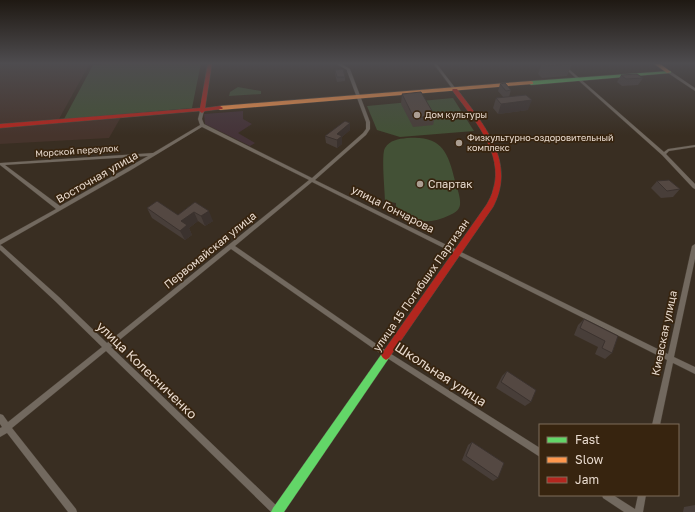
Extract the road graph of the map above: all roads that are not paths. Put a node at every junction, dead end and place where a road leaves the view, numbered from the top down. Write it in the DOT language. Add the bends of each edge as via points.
graph roads {
  1 [pos="206,87"];
  2 [pos="355,87"];
  3 [pos="452,87"];
  4 [pos="493,87"];
  5 [pos="586,87"];
  6 [pos="455,90"];
  7 [pos="359,98"];
  8 [pos="202,111"];
  9 [pos="202,125"];
  10 [pos="0,126"];
  11 [pos="695,146"];
  12 [pos="155,154"];
  13 [pos="664,154"];
  14 [pos="1,164"];
  15 [pos="312,180"];
  16 [pos="695,187"];
  17 [pos="60,209"];
  18 [pos="0,243"];
  19 [pos="231,246"];
  20 [pos="695,246"];
  21 [pos="0,247"];
  22 [pos="457,253"];
  23 [pos="105,346"];
  24 [pos="386,354"];
  25 [pos="669,358"];
  26 [pos="695,371"];
  27 [pos="0,418"];
  28 [pos="656,424"];
  29 [pos="3,430"];
  30 [pos="539,452"];
  31 [pos="608,496"];
  32 [pos="642,496"];
  33 [pos="73,512"];
  34 [pos="277,512"];
  35 [pos="632,512"];
  36 [pos="639,512"];
  1 -- 8 [label="main road"];
  2 -- 7 [label="street, Первомайская улица"];
  3 -- 6 [label="street, улица 15 Погибших Партизан"];
  4 -- 6 [label="main road"];
  5 -- 13 [label="street"];
  6 -- 7 [label="main road"];
  6 -- 22 [label="main road, улица 15 Погибших Партизан" via="491,145 499,160 501,171 498,191"];
  7 -- 8 [label="main road"];
  7 -- 15 [label="street, Первомайская улица" via="368,129"];
  8 -- 9 [label="street"];
  8 -- 10 [label="main road"];
  9 -- 12 [label="street, Восточная улица"];
  9 -- 15 [label="street, улица Гончарова"];
  11 -- 13 [label="street" via="668,150"];
  12 -- 14 [label="street, Морской переулок"];
  12 -- 17 [label="street, Восточная улица"];
  13 -- 16 [label="street"];
  14 -- 17 [label="street"];
  15 -- 19 [label="street, Первомайская улица"];
  15 -- 22 [label="street, улица Гончарова"];
  17 -- 18 [label="street, Восточная улица"];
  19 -- 23 [label="street, Первомайская улица"];
  19 -- 24 [label="street, Школьная улица"];
  20 -- 25 [label="street, Киевская улица"];
  21 -- 23 [label="street, улица Колесниченко"];
  22 -- 24 [label="main road, улица 15 Погибших Партизан"];
  22 -- 25 [label="street, улица Гончарова"];
  23 -- 29 [label="street, Первомайская улица"];
  23 -- 34 [label="street, улица Колесниченко"];
  24 -- 30 [label="street, Школьная улица"];
  24 -- 34 [label="main road, улица 15 Погибших Партизан"];
  25 -- 26 [label="street, улица Гончарова"];
  25 -- 28 [label="street, Киевская улица"];
  27 -- 29 [label="street"];
  29 -- 33 [label="street"];
  31 -- 35 [label="street"];
  32 -- 36 [label="street"];
}
